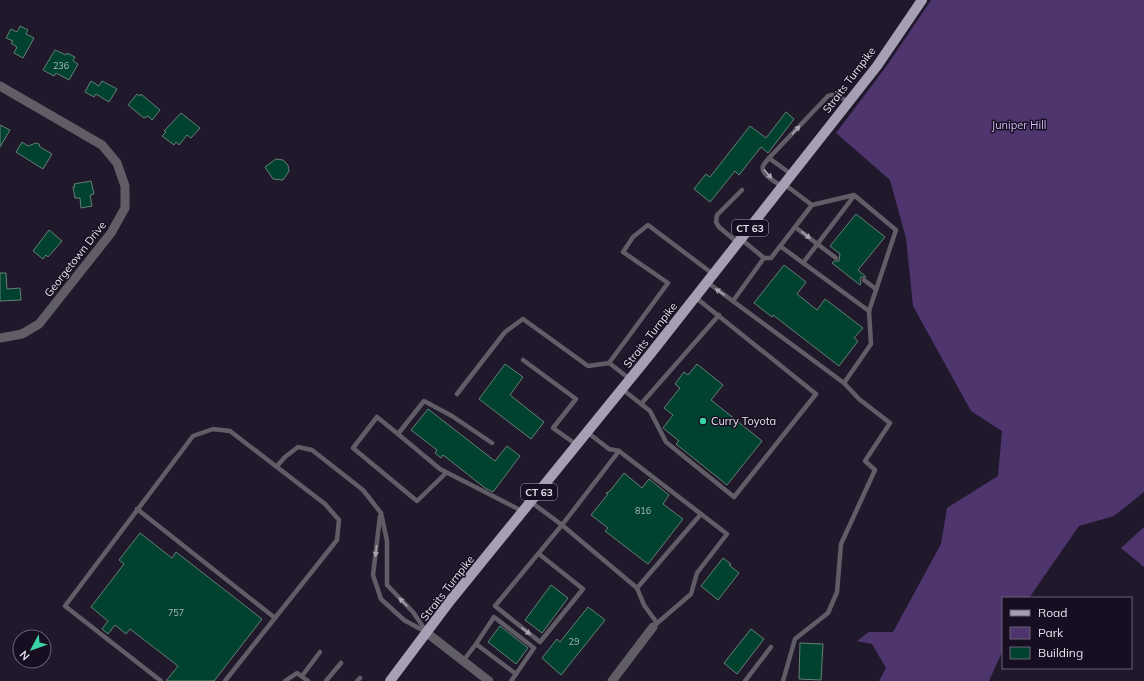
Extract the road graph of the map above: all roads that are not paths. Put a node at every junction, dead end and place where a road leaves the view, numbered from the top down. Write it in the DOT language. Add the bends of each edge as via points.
graph roads {
  1 [pos="922,0"];
  2 [pos="0,86"];
  3 [pos="848,102"];
  4 [pos="769,158"];
  5 [pos="792,174"];
  6 [pos="783,185"];
  7 [pos="742,190"];
  8 [pos="854,195"];
  9 [pos="812,205"];
  10 [pos="795,227"];
  11 [pos="739,241"];
  12 [pos="817,244"];
  13 [pos="780,246"];
  14 [pos="764,258"];
  15 [pos="836,258"];
  16 [pos="803,263"];
  17 [pos="713,274"];
  18 [pos="864,280"];
  19 [pos="706,282"];
  20 [pos="876,289"];
  21 [pos="696,297"];
  22 [pos="733,301"];
  23 [pos="869,311"];
  24 [pos="719,315"];
  25 [pos="0,338"];
  26 [pos="523,360"];
  27 [pos="608,364"];
  28 [pos="630,379"];
  29 [pos="844,384"];
  30 [pos="622,389"];
  31 [pos="457,394"];
  32 [pos="641,404"];
  33 [pos="587,432"];
  34 [pos="398,434"];
  35 [pos="492,443"];
  36 [pos="577,445"];
  37 [pos="619,451"];
  38 [pos="277,466"];
  39 [pos="446,473"];
  40 [pos="532,502"];
  41 [pos="138,509"];
  42 [pos="524,512"];
  43 [pos="381,513"];
  44 [pos="701,514"];
  45 [pos="562,525"];
  46 [pos="539,554"];
  47 [pos="637,588"];
  48 [pos="275,618"];
  49 [pos="655,625"];
  50 [pos="428,633"];
  51 [pos="476,644"];
  52 [pos="770,647"];
  53 [pos="320,652"];
  54 [pos="463,661"];
  55 [pos="341,663"];
  56 [pos="516,674"];
  57 [pos="302,676"];
  58 [pos="161,681"];
  59 [pos="225,681"];
  60 [pos="285,681"];
  61 [pos="308,681"];
  62 [pos="326,681"];
  63 [pos="390,681"];
  64 [pos="490,681"];
  65 [pos="511,681"];
  66 [pos="612,681"];
  67 [pos="745,681"];
  68 [pos="783,681"];
  1 -- 3 [label="main road, Straits Turnpike / CT 63" via="877,66"];
  2 -- 25 [label="street, Georgetown Drive" via="102,145 117,163 126,186 125,208 111,234 39,324 22,334"];
  4 -- 3 [label="lane, one-way" via="828,96 836,94"];
  3 -- 5 [label="main road, Straits Turnpike / CT 63"];
  4 -- 5 [label="lane"];
  4 -- 6 [label="lane, one-way" via="763,170"];
  5 -- 6 [label="main road, Straits Turnpike / CT 63"];
  6 -- 9 [label="lane"];
  6 -- 11 [label="main road, Straits Turnpike / CT 63"];
  7 -- 11 [label="lane" via="717,215 716,222"];
  8 -- 9 [label="lane"];
  8 -- 12 [label="lane"];
  8 -- 20 [label="lane" via="896,230"];
  9 -- 10 [label="lane"];
  10 -- 12 [label="lane, one-way"];
  10 -- 13 [label="lane"];
  11 -- 14 [label="lane"];
  11 -- 17 [label="main road, Straits Turnpike / CT 63"];
  12 -- 15 [label="lane"];
  12 -- 16 [label="lane"];
  13 -- 14 [label="lane" via="771,258"];
  13 -- 16 [label="lane"];
  14 -- 22 [label="lane"];
  16 -- 23 [label="lane"];
  17 -- 19 [label="main road, Straits Turnpike / CT 63"];
  17 -- 27 [label="lane" via="648,225 633,237 623,252 668,284"];
  18 -- 20 [label="lane"];
  19 -- 21 [label="main road, Straits Turnpike / CT 63"];
  22 -- 19 [label="lane, one-way"];
  20 -- 23 [label="lane"];
  21 -- 24 [label="lane"];
  21 -- 28 [label="main road, Straits Turnpike / CT 63"];
  22 -- 29 [label="lane"];
  23 -- 29 [label="lane" via="871,344"];
  24 -- 32 [label="lane"];
  24 -- 32 [label="lane" via="816,394 734,497 666,442 650,411"];
  26 -- 36 [label="lane" via="576,399 553,428"];
  27 -- 28 [label="lane"];
  27 -- 31 [label="lane" via="588,366 523,319 505,332"];
  28 -- 30 [label="main road, Straits Turnpike / CT 63"];
  29 -- 68 [label="lane" via="890,423 864,461 875,470 841,544 837,592 828,613 795,639"];
  30 -- 32 [label="lane"];
  30 -- 33 [label="main road, Straits Turnpike / CT 63"];
  33 -- 36 [label="main road, Straits Turnpike / CT 63"];
  33 -- 37 [label="lane" via="609,449"];
  34 -- 35 [label="lane" via="424,401"];
  34 -- 39 [label="lane"];
  34 -- 39 [label="lane" via="377,417 353,448 417,501"];
  36 -- 40 [label="main road, Straits Turnpike / CT 63"];
  37 -- 44 [label="lane"];
  37 -- 45 [label="lane"];
  38 -- 41 [label="lane" via="230,431 213,429 193,436"];
  38 -- 43 [label="lane" via="298,447 312,450 363,490"];
  38 -- 48 [label="lane" via="325,504 339,520 337,540"];
  39 -- 42 [label="lane"];
  40 -- 42 [label="main road, Straits Turnpike / CT 63"];
  40 -- 45 [label="lane"];
  41 -- 48 [label="lane"];
  41 -- 58 [label="lane" via="65,606"];
  42 -- 50 [label="main road, Straits Turnpike / CT 63" via="450,601"];
  50 -- 43 [label="lane, one-way" via="413,612 387,585 387,541"];
  43 -- 50 [label="lane, one-way" via="373,575 381,599 404,620"];
  44 -- 47 [label="lane"];
  44 -- 49 [label="lane" via="727,534 697,573 691,594"];
  45 -- 46 [label="lane"];
  45 -- 47 [label="lane"];
  46 -- 46 [label="lane, one-way" via="495,606 540,642 583,590"];
  47 -- 49 [label="lane"];
  48 -- 59 [label="lane"];
  49 -- 66 [label="street"];
  50 -- 54 [label="street"];
  50 -- 63 [label="main road, Straits Turnpike / CT 63"];
  51 -- 54 [label="lane"];
  51 -- 56 [label="lane"];
  51 -- 56 [label="lane" via="494,617 534,648"];
  52 -- 67 [label="lane"];
  53 -- 57 [label="lane"];
  54 -- 64 [label="street"];
  55 -- 62 [label="lane"];
  56 -- 65 [label="lane"];
  57 -- 60 [label="lane" via="297,673"];
  57 -- 61 [label="lane"];
}
